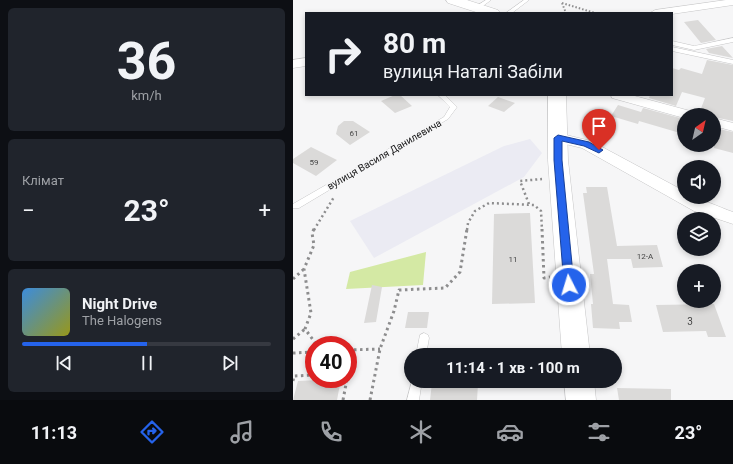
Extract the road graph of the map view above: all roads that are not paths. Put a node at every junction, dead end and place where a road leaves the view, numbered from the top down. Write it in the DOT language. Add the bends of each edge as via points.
graph roads {
  1 [pos="453,0"];
  2 [pos="489,0"];
  3 [pos="527,0"];
  4 [pos="733,2"];
  5 [pos="662,3"];
  6 [pos="477,8"];
  7 [pos="670,11"];
  8 [pos="490,12"];
  9 [pos="510,12"];
  10 [pos="662,12"];
  11 [pos="733,40"];
  12 [pos="673,44"];
  13 [pos="673,49"];
  14 [pos="305,62"];
  15 [pos="733,62"];
  16 [pos="293,64"];
  17 [pos="442,96"];
  18 [pos="557,96"];
  19 [pos="621,96"];
  20 [pos="677,112"];
  21 [pos="721,124"];
  22 [pos="733,127"];
  23 [pos="558,138"];
  24 [pos="296,206"];
  25 [pos="733,218"];
  26 [pos="425,338"];
  27 [pos="423,348"];
  28 [pos="575,348"];
  29 [pos="416,388"];
  30 [pos="580,388"];
  31 [pos="413,400"];
  32 [pos="581,400"];
  1 -- 6 [label="street"];
  2 -- 6 [label="lane"];
  3 -- 9 [label="lane"];
  4 -- 7 [label="street"];
  5 -- 7 [label="street"];
  6 -- 8 [label="street"];
  7 -- 10 [label="street"];
  11 -- 12 [label="lane" via="694,48"];
  13 -- 15 [label="lane"];
  14 -- 16 [label="street"];
  17 -- 24 [label="lane, вулиця Василя Данилевича" via="454,107 446,118"];
  18 -- 23 [label="street"];
  19 -- 20 [label="street"];
  21 -- 22 [label="street"];
  23 -- 25 [label="street" via="586,144 700,207"];
  23 -- 28 [label="street"];
  26 -- 27 [label="lane"];
  29 -- 31 [label="lane"];
  30 -- 32 [label="street"];
}
